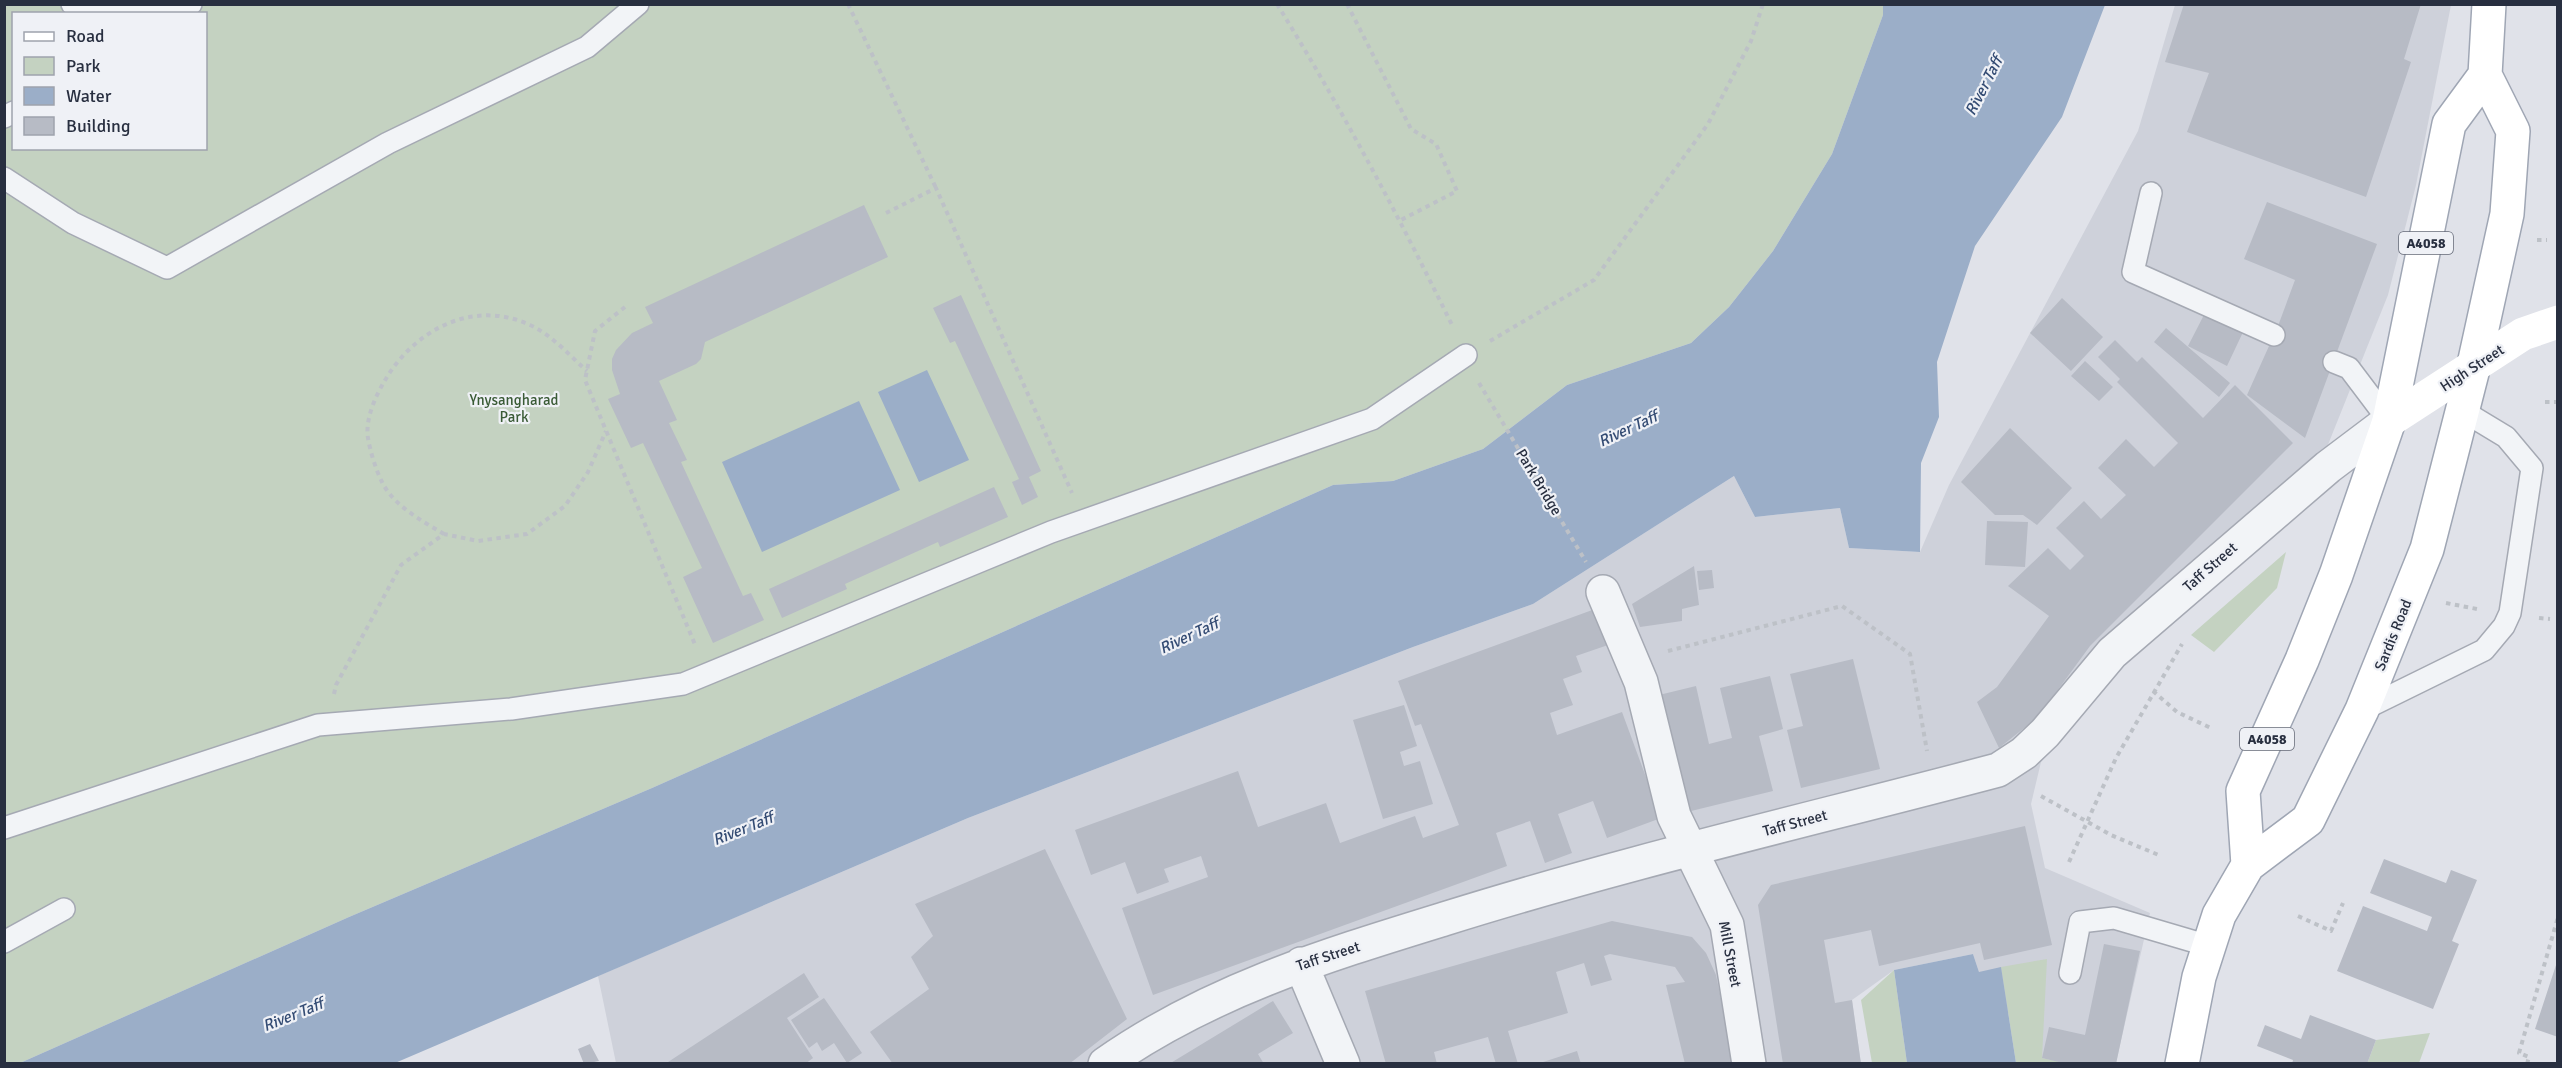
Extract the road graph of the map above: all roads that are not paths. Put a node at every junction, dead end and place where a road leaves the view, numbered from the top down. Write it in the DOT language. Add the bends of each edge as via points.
graph roads {
  1 [pos="72,4"];
  2 [pos="191,4"];
  3 [pos="201,4"];
  4 [pos="638,4"];
  5 [pos="2489,4"];
  6 [pos="134,12"];
  7 [pos="147,12"];
  8 [pos="188,12"];
  9 [pos="2485,75"];
  10 [pos="4,178"];
  11 [pos="2151,193"];
  12 [pos="2558,322"];
  13 [pos="2274,335"];
  14 [pos="2334,362"];
  15 [pos="1470,364"];
  16 [pos="2473,369"];
  17 [pos="2463,411"];
  18 [pos="2389,421"];
  19 [pos="1604,592"];
  20 [pos="2362,710"];
  21 [pos="4,828"];
  22 [pos="1690,851"];
  23 [pos="2248,865"];
  24 [pos="64,909"];
  25 [pos="4,942"];
  26 [pos="2209,946"];
  27 [pos="1301,964"];
  28 [pos="2070,973"];
  29 [pos="1105,1064"];
  30 [pos="1342,1064"];
  31 [pos="1749,1064"];
  32 [pos="2182,1064"];
  1 -- 6 [label="lane"];
  2 -- 7 [label="lane"];
  3 -- 8 [label="lane"];
  4 -- 10 [label="lane" via="587,47 388,143 167,268 73,223"];
  5 -- 9 [label="main road"];
  9 -- 16 [label="main road, Sardis Road" via="2513,131 2505,225"];
  9 -- 18 [label="main road, A4058" via="2449,124"];
  11 -- 13 [label="lane" via="2133,272"];
  12 -- 16 [label="main road, High Street" via="2523,334"];
  14 -- 18 [label="lane" via="2349,368"];
  15 -- 21 [label="lane" via="1372,419 1084,520 683,684 511,709 318,725"];
  16 -- 17 [label="main road, Sardis Road"];
  16 -- 18 [label="main road, High Street"];
  17 -- 20 [label="main road, Sardis Road" via="2427,549"];
  17 -- 20 [label="lane" via="2506,437 2532,468 2510,613 2484,650"];
  18 -- 22 [label="street, Taff Street" via="2319,474 2112,653 2045,733 1998,770"];
  18 -- 23 [label="main road, A4058" via="2336,575 2243,791"];
  19 -- 22 [label="street, Mill Street" via="1641,682 1674,816"];
  20 -- 23 [label="main road, Sardis Road" via="2308,820"];
  22 -- 27 [label="street, Taff Street" via="1624,865"];
  22 -- 31 [label="street, Mill Street" via="1727,925"];
  23 -- 26 [label="main road, Sardis Road" via="2219,915"];
  24 -- 25 [label="lane"];
  26 -- 28 [label="lane" via="2114,918 2080,922"];
  26 -- 32 [label="main road, Sardis Road" via="2199,976"];
  27 -- 29 [label="street, Taff Street" via="1229,993 1172,1022"];
  27 -- 30 [label="street"];
}
